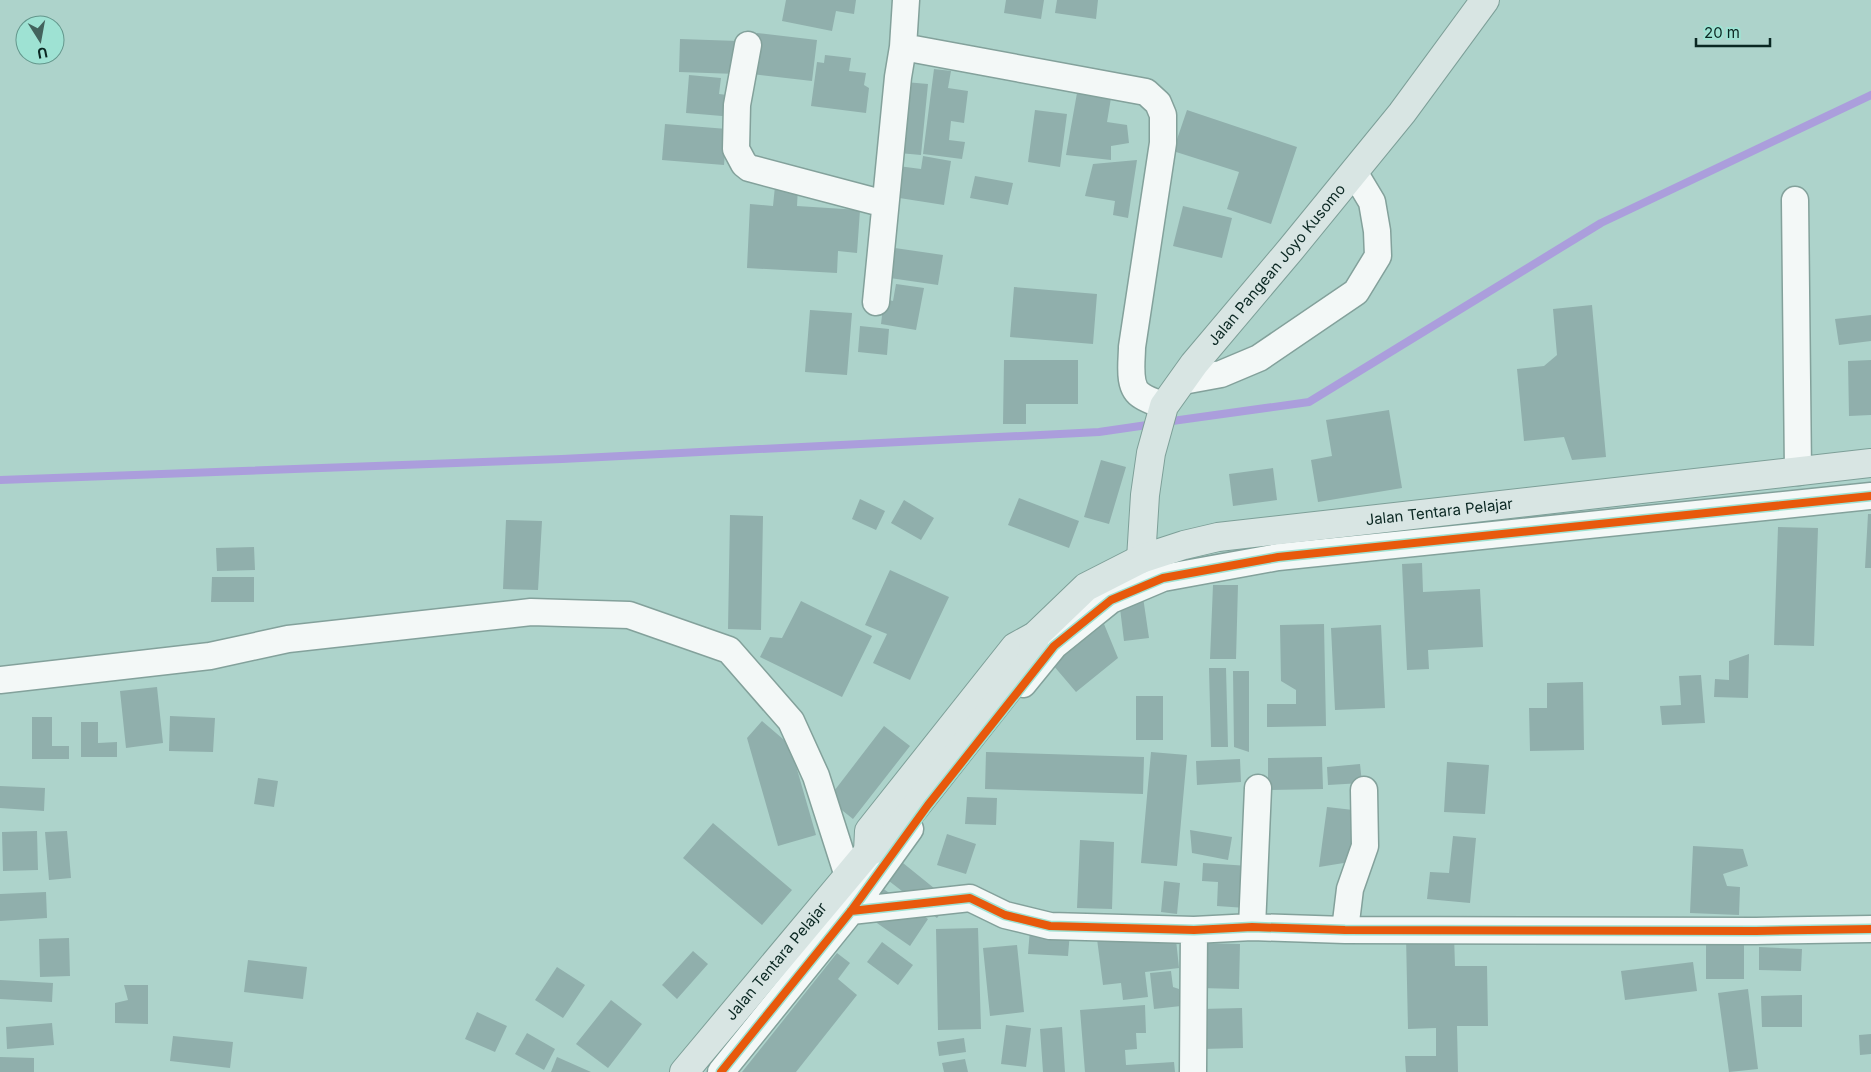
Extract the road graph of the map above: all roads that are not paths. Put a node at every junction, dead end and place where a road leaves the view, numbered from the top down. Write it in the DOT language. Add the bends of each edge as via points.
graph roads {
  1 [pos="906,0"];
  2 [pos="1485,0"];
  3 [pos="748,45"];
  4 [pos="903,46"];
  5 [pos="1354,172"];
  6 [pos="1795,200"];
  7 [pos="885,204"];
  8 [pos="876,302"];
  9 [pos="1183,381"];
  10 [pos="1164,406"];
  11 [pos="1871,463"];
  12 [pos="1798,472"];
  13 [pos="1871,496"];
  14 [pos="1141,559"];
  15 [pos="0,680"];
  16 [pos="1258,788"];
  17 [pos="1364,790"];
  18 [pos="848,876"];
  19 [pos="851,911"];
  20 [pos="1252,927"];
  21 [pos="1871,929"];
  22 [pos="1194,930"];
  23 [pos="1345,930"];
  24 [pos="684,1072"];
  25 [pos="720,1072"];
  26 [pos="1192,1072"];
  1 -- 4 [label="street"];
  2 -- 5 [label="main road, Jalan Pangean Joyo Kusomo"];
  3 -- 7 [label="street" via="737,105 736,149 744,164"];
  4 -- 7 [label="street"];
  4 -- 10 [label="street" via="1146,92 1158,103 1163,116 1163,143 1132,347 1132,378 1140,396"];
  5 -- 9 [label="main road, Jalan Pangean Joyo Kusomo"];
  5 -- 9 [label="street" via="1372,202 1378,256 1356,292 1259,358 1221,374"];
  6 -- 12 [label="street"];
  7 -- 8 [label="street"];
  9 -- 10 [label="main road, Jalan Pangean Joyo Kusomo"];
  10 -- 14 [label="main road, Jalan Pangean Joyo Kusomo" via="1151,453"];
  11 -- 12 [label="main road, Jalan Tentara Pelajar"];
  12 -- 14 [label="main road, Jalan Tentara Pelajar" via="1218,537"];
  13 -- 19 [label="street" via="1278,557 1162,578 1111,600 1054,646 928,804"];
  14 -- 18 [label="main road, Jalan Tentara Pelajar" via="1086,587 1035,636 1032,659 887,843 868,852"];
  15 -- 18 [label="street" via="210,656 288,639 531,612 630,615 728,650 791,721 816,776"];
  16 -- 20 [label="street"];
  17 -- 23 [label="street" via="1365,846 1350,889"];
  18 -- 24 [label="main road, Jalan Tentara Pelajar"];
  19 -- 22 [label="street" via="970,898 1005,915 1050,926"];
  19 -- 25 [label="street"];
  20 -- 22 [label="street"];
  20 -- 23 [label="street"];
  21 -- 23 [label="street"];
  22 -- 26 [label="street"];
}
